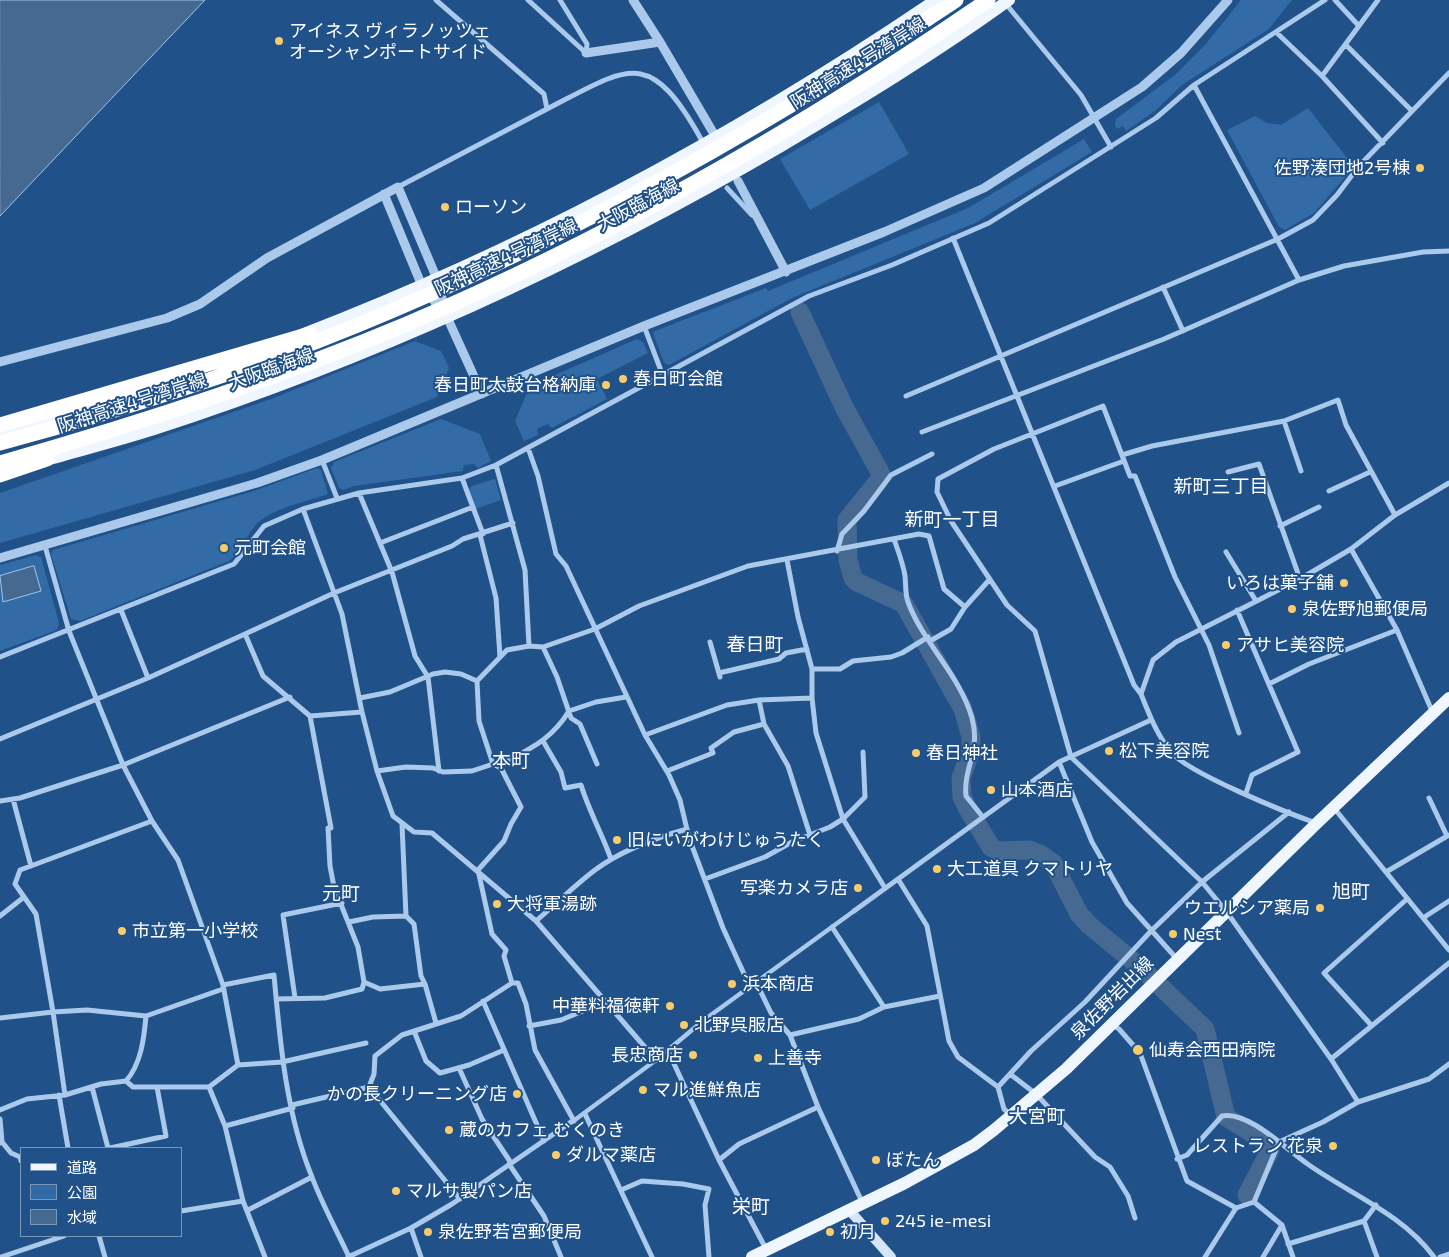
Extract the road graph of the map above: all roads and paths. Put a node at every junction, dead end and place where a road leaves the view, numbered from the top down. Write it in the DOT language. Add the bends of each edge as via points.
graph roads {
  1 [pos="436,0"];
  2 [pos="528,0"];
  3 [pos="560,0"];
  4 [pos="633,0"];
  5 [pos="936,0"];
  6 [pos="956,0"];
  7 [pos="988,0"];
  8 [pos="1228,0"];
  9 [pos="1325,0"];
  10 [pos="1335,0"];
  11 [pos="1378,0"];
  12 [pos="1006,1"];
  13 [pos="1359,26"];
  14 [pos="1276,32"];
  15 [pos="660,42"];
  16 [pos="1346,45"];
  17 [pos="586,53"];
  18 [pos="1449,72"];
  19 [pos="1322,76"];
  20 [pos="1194,85"];
  21 [pos="547,109"];
  22 [pos="1412,111"];
  23 [pos="1094,119"];
  24 [pos="714,134"];
  25 [pos="701,139"];
  26 [pos="1383,142"];
  27 [pos="1111,147"];
  28 [pos="738,181"];
  29 [pos="398,187"];
  30 [pos="727,188"];
  31 [pos="384,194"];
  32 [pos="761,225"];
  33 [pos="954,238"];
  34 [pos="1278,239"];
  35 [pos="1449,251"];
  36 [pos="786,272"];
  37 [pos="437,279"];
  38 [pos="1299,280"];
  39 [pos="422,286"];
  40 [pos="1163,287"];
  41 [pos="400,307"];
  42 [pos="447,317"];
  43 [pos="644,326"];
  44 [pos="1183,331"];
  45 [pos="1002,355"];
  46 [pos="0,362"];
  47 [pos="663,376"];
  48 [pos="482,394"];
  49 [pos="1018,395"];
  50 [pos="906,396"];
  51 [pos="149,420"];
  52 [pos="1284,421"];
  53 [pos="0,425"];
  54 [pos="922,432"];
  55 [pos="0,434"];
  56 [pos="1034,435"];
  57 [pos="0,443"];
  58 [pos="528,448"];
  59 [pos="932,454"];
  60 [pos="1123,458"];
  61 [pos="322,460"];
  62 [pos="0,463"];
  63 [pos="496,465"];
  64 [pos="1301,471"];
  65 [pos="1228,472"];
  66 [pos="1370,472"];
  67 [pos="0,474"];
  68 [pos="462,478"];
  69 [pos="1449,483"];
  70 [pos="1055,486"];
  71 [pos="1329,491"];
  72 [pos="359,493"];
  73 [pos="337,498"];
  74 [pos="472,507"];
  75 [pos="1319,507"];
  76 [pos="303,509"];
  77 [pos="1395,516"];
  78 [pos="513,524"];
  79 [pos="1280,526"];
  80 [pos="482,535"];
  81 [pos="894,539"];
  82 [pos="380,543"];
  83 [pos="44,546"];
  84 [pos="1351,549"];
  85 [pos="840,550"];
  86 [pos="1226,552"];
  87 [pos="0,558"];
  88 [pos="788,560"];
  89 [pos="392,572"];
  90 [pos="990,579"];
  91 [pos="1300,579"];
  92 [pos="334,593"];
  93 [pos="1256,601"];
  94 [pos="965,608"];
  95 [pos="121,610"];
  96 [pos="1238,610"];
  97 [pos="595,629"];
  98 [pos="1200,629"];
  99 [pos="1397,630"];
  100 [pos="69,631"];
  101 [pos="245,634"];
  102 [pos="928,639"];
  103 [pos="710,642"];
  104 [pos="529,646"];
  105 [pos="543,647"];
  106 [pos="807,649"];
  107 [pos="0,657"];
  108 [pos="500,657"];
  109 [pos="812,669"];
  110 [pos="428,677"];
  111 [pos="148,678"];
  112 [pos="477,681"];
  113 [pos="1269,684"];
  114 [pos="1141,694"];
  115 [pos="290,697"];
  116 [pos="626,697"];
  117 [pos="360,698"];
  118 [pos="812,698"];
  119 [pos="1449,698"];
  120 [pos="98,699"];
  121 [pos="759,700"];
  122 [pos="569,711"];
  123 [pos="362,712"];
  124 [pos="1433,713"];
  125 [pos="310,716"];
  126 [pos="1151,720"];
  127 [pos="764,724"];
  128 [pos="1239,733"];
  129 [pos="645,735"];
  130 [pos="0,740"];
  131 [pos="543,741"];
  132 [pos="863,752"];
  133 [pos="1072,757"];
  134 [pos="1059,762"];
  135 [pos="597,764"];
  136 [pos="124,765"];
  137 [pos="495,765"];
  138 [pos="439,770"];
  139 [pos="667,770"];
  140 [pos="377,771"];
  141 [pos="1246,793"];
  142 [pos="1429,798"];
  143 [pos="13,799"];
  144 [pos="0,801"];
  145 [pos="1334,808"];
  146 [pos="1289,812"];
  147 [pos="980,818"];
  148 [pos="843,819"];
  149 [pos="152,821"];
  150 [pos="1317,823"];
  151 [pos="402,824"];
  152 [pos="687,829"];
  153 [pos="810,835"];
  154 [pos="1448,835"];
  155 [pos="612,859"];
  156 [pos="30,866"];
  157 [pos="478,870"];
  158 [pos="1386,872"];
  159 [pos="898,879"];
  160 [pos="705,880"];
  161 [pos="1202,882"];
  162 [pos="885,888"];
  163 [pos="24,897"];
  164 [pos="1406,898"];
  165 [pos="1449,901"];
  166 [pos="342,903"];
  167 [pos="854,911"];
  168 [pos="1226,911"];
  169 [pos="0,916"];
  170 [pos="406,916"];
  171 [pos="1423,918"];
  172 [pos="536,921"];
  173 [pos="349,922"];
  174 [pos="832,927"];
  175 [pos="1150,931"];
  176 [pos="1449,950"];
  177 [pos="1177,959"];
  178 [pos="1449,963"];
  179 [pos="364,982"];
  180 [pos="756,982"];
  181 [pos="512,983"];
  182 [pos="425,984"];
  183 [pos="223,987"];
  184 [pos="750,987"];
  185 [pos="940,996"];
  186 [pos="295,998"];
  187 [pos="276,1000"];
  188 [pos="483,1001"];
  189 [pos="607,1001"];
  190 [pos="884,1008"];
  191 [pos="53,1012"];
  192 [pos="146,1016"];
  193 [pos="0,1018"];
  194 [pos="436,1023"];
  195 [pos="1111,1024"];
  196 [pos="529,1026"];
  197 [pos="1372,1026"];
  198 [pos="414,1031"];
  199 [pos="790,1035"];
  200 [pos="366,1043"];
  201 [pos="504,1050"];
  202 [pos="668,1050"];
  203 [pos="1331,1059"];
  204 [pos="656,1060"];
  205 [pos="282,1062"];
  206 [pos="1449,1064"];
  207 [pos="238,1065"];
  208 [pos="459,1068"];
  209 [pos="1010,1074"];
  210 [pos="126,1081"];
  211 [pos="998,1086"];
  212 [pos="92,1087"];
  213 [pos="157,1087"];
  214 [pos="209,1087"];
  215 [pos="368,1087"];
  216 [pos="1036,1094"];
  217 [pos="62,1095"];
  218 [pos="1358,1102"];
  219 [pos="292,1107"];
  220 [pos="818,1107"];
  221 [pos="0,1110"];
  222 [pos="585,1114"];
  223 [pos="1011,1115"];
  224 [pos="0,1118"];
  225 [pos="573,1122"];
  226 [pos="225,1126"];
  227 [pos="544,1141"];
  228 [pos="1279,1142"];
  229 [pos="1,1143"];
  230 [pos="67,1147"];
  231 [pos="109,1147"];
  232 [pos="114,1147"];
  233 [pos="20,1158"];
  234 [pos="1177,1159"];
  235 [pos="719,1160"];
  236 [pos="510,1164"];
  237 [pos="312,1177"];
  238 [pos="621,1190"];
  239 [pos="460,1199"];
  240 [pos="242,1201"];
  241 [pos="1254,1202"];
  242 [pos="863,1204"];
  243 [pos="1376,1205"];
  244 [pos="1236,1208"];
  245 [pos="248,1210"];
  246 [pos="182,1211"];
  247 [pos="850,1211"];
  248 [pos="1135,1218"];
  249 [pos="1364,1220"];
  250 [pos="1282,1225"];
  251 [pos="411,1228"];
  252 [pos="99,1237"];
  253 [pos="51,1238"];
  254 [pos="1288,1244"];
  255 [pos="766,1250"];
  256 [pos="1449,1254"];
  257 [pos="1,1257"];
  258 [pos="105,1257"];
  259 [pos="265,1257"];
  260 [pos="349,1257"];
  261 [pos="421,1257"];
  262 [pos="561,1257"];
  263 [pos="652,1257"];
  264 [pos="709,1257"];
  265 [pos="752,1257"];
  266 [pos="891,1257"];
  267 [pos="1205,1257"];
  268 [pos="1263,1257"];
  269 [pos="1293,1257"];
  270 [pos="1378,1257"];
  271 [pos="1434,1257"];
  272 [pos="1440,1257"];
  1 -- 21 [label="street" via="544,94"];
  2 -- 17 [label="street"];
  3 -- 17 [label="street" via="587,44"];
  4 -- 15 [label="street"];
  5 -- 37 [label="main road, 大阪臨海線" via="822,74 647,176 554,225"];
  6 -- 41 [label="highway, 阪神高速4号湾岸線, bridge" via="821,87 651,185 485,269"];
  7 -- 51 [label="highway, 阪神高速4号湾岸線, bridge" via="914,51 744,155 576,245 407,324"];
  8 -- 23 [label="street" via="1181,53 1142,88"];
  9 -- 14 [label="street"];
  10 -- 13 [label="street"];
  11 -- 13 [label="street"];
  12 -- 23 [label="street" via="1081,95"];
  12 -- 42 [label="main road, 大阪臨海線" via="838,112 751,163 582,254"];
  13 -- 16 [label="street"];
  14 -- 19 [label="street"];
  14 -- 20 [label="street"];
  15 -- 17 [label="street"];
  15 -- 24 [label="street"];
  16 -- 19 [label="street"];
  16 -- 22 [label="street"];
  18 -- 22 [label="street"];
  19 -- 26 [label="street"];
  20 -- 27 [label="street" via="1156,118"];
  20 -- 34 [label="street"];
  21 -- 25 [label="street" via="611,77 630,73 648,75 673,94"];
  21 -- 29 [label="street"];
  22 -- 26 [label="street"];
  23 -- 27 [label="street"];
  23 -- 36 [label="street" via="984,188"];
  26 -- 34 [label="street" via="1313,220"];
  27 -- 33 [label="street" via="989,223"];
  28 -- 32 [label="street"];
  29 -- 31 [label="street"];
  29 -- 37 [label="street"];
  30 -- 32 [label="street"];
  31 -- 39 [label="street"];
  31 -- 46 [label="street" via="267,258 200,304 166,318"];
  32 -- 36 [label="street"];
  33 -- 45 [label="street"];
  33 -- 47 [label="street" via="810,296"];
  34 -- 38 [label="street"];
  34 -- 40 [label="street"];
  35 -- 38 [label="street" via="1423,252 1344,266"];
  36 -- 43 [label="street"];
  37 -- 39 [label="main road, 大阪臨海線"];
  37 -- 42 [label="street"];
  38 -- 44 [label="street"];
  39 -- 42 [label="street"];
  39 -- 55 [label="main road, 大阪臨海線" via="229,363"];
  40 -- 44 [label="street"];
  40 -- 45 [label="street"];
  41 -- 53 [label="highway, bridge"];
  41 -- 57 [label="highway, 阪神高速4号湾岸線, bridge" via="315,342 150,400"];
  42 -- 48 [label="street"];
  42 -- 67 [label="main road, 大阪臨海線" via="327,368 240,400 152,430"];
  43 -- 47 [label="street"];
  43 -- 48 [label="street"];
  44 -- 49 [label="street"];
  45 -- 49 [label="street"];
  45 -- 50 [label="street"];
  47 -- 58 [label="street"];
  48 -- 61 [label="street"];
  49 -- 54 [label="street"];
  49 -- 56 [label="street"];
  51 -- 62 [label="highway, 阪神高速4号湾岸線, bridge"];
  51 -- 67 [label="highway, bridge"];
  52 -- 60 [label="street" via="1152,446"];
  52 -- 64 [label="street"];
  52 -- 66 [label="street" via="1338,400 1346,425"];
  56 -- 60 [label="street" via="1104,406"];
  56 -- 70 [label="street"];
  56 -- 90 [label="street" via="987,453 938,480 937,492 951,522"];
  58 -- 63 [label="street"];
  58 -- 97 [label="street" via="538,476 556,554 566,566"];
  59 -- 85 [label="street" via="891,475 842,534"];
  60 -- 70 [label="street"];
  60 -- 98 [label="street" via="1130,476 1135,476 1175,577"];
  61 -- 73 [label="street"];
  61 -- 83 [label="street" via="257,483"];
  63 -- 68 [label="street"];
  63 -- 78 [label="street"];
  65 -- 79 [label="street" via="1258,464"];
  66 -- 71 [label="street"];
  66 -- 77 [label="street"];
  68 -- 72 [label="street"];
  68 -- 74 [label="street"];
  69 -- 77 [label="street"];
  70 -- 114 [label="street" via="1134,685"];
  72 -- 73 [label="street"];
  72 -- 82 [label="street"];
  73 -- 76 [label="street"];
  74 -- 80 [label="street"];
  74 -- 82 [label="street"];
  75 -- 79 [label="street"];
  76 -- 92 [label="street"];
  76 -- 95 [label="street" via="264,526 234,564"];
  77 -- 84 [label="street"];
  78 -- 80 [label="street"];
  78 -- 104 [label="street" via="525,570"];
  79 -- 91 [label="street"];
  80 -- 89 [label="street" via="463,540"];
  80 -- 108 [label="street" via="496,598"];
  81 -- 85 [label="street"];
  81 -- 94 [label="street" via="919,534 929,536 944,589"];
  81 -- 102 [label="street" via="904,574 907,601"];
  82 -- 89 [label="street"];
  83 -- 87 [label="street"];
  83 -- 100 [label="street"];
  84 -- 91 [label="street"];
  84 -- 99 [label="street"];
  85 -- 88 [label="street"];
  86 -- 93 [label="street"];
  88 -- 97 [label="street" via="748,566 639,606"];
  88 -- 106 [label="street"];
  89 -- 92 [label="street"];
  89 -- 110 [label="street" via="415,656"];
  90 -- 94 [label="street"];
  90 -- 133 [label="street" via="1007,605 1036,631"];
  91 -- 93 [label="street"];
  92 -- 101 [label="street"];
  92 -- 117 [label="street" via="342,614"];
  93 -- 96 [label="street"];
  94 -- 102 [label="street" via="951,629"];
  95 -- 100 [label="street"];
  95 -- 111 [label="street"];
  96 -- 98 [label="street"];
  96 -- 113 [label="street"];
  97 -- 105 [label="street"];
  97 -- 116 [label="street"];
  98 -- 114 [label="street" via="1153,660"];
  98 -- 128 [label="street"];
  99 -- 113 [label="street"];
  99 -- 124 [label="street"];
  100 -- 107 [label="street"];
  100 -- 120 [label="street"];
  101 -- 111 [label="street"];
  101 -- 115 [label="street" via="263,676"];
  102 -- 109 [label="street" via="891,657 853,661 840,669"];
  102 -- 147 [label="street" via="972,717 975,747 967,774 966,796"];
  103 -- 106 [label="street" via="720,675"];
  104 -- 105 [label="street"];
  104 -- 108 [label="street" via="507,650"];
  105 -- 122 [label="street"];
  106 -- 109 [label="street"];
  108 -- 112 [label="street"];
  109 -- 118 [label="street"];
  110 -- 112 [label="street" via="445,672"];
  110 -- 117 [label="street" via="390,692"];
  110 -- 138 [label="street"];
  111 -- 120 [label="street"];
  112 -- 137 [label="street" via="480,720"];
  113 -- 141 [label="street" via="1298,752 1252,775"];
  114 -- 126 [label="street"];
  115 -- 125 [label="street"];
  115 -- 136 [label="street"];
  116 -- 122 [label="street"];
  116 -- 129 [label="street"];
  117 -- 123 [label="street"];
  118 -- 121 [label="street"];
  118 -- 148 [label="street" via="816,733"];
  119 -- 124 [label="main road, 泉佐野岩出線"];
  120 -- 130 [label="street"];
  120 -- 136 [label="street"];
  121 -- 127 [label="street"];
  121 -- 129 [label="street" via="727,705"];
  122 -- 131 [label="street" via="559,728"];
  122 -- 135 [label="street" via="571,718 580,724"];
  123 -- 125 [label="street"];
  123 -- 140 [label="street"];
  124 -- 145 [label="main road, 泉佐野岩出線"];
  125 -- 166 [label="street" via="329,828 330,866 334,887"];
  126 -- 133 [label="street"];
  126 -- 141 [label="street" via="1172,753 1196,771"];
  127 -- 139 [label="street" via="734,732 711,748 712,752"];
  127 -- 153 [label="street" via="788,766"];
  129 -- 139 [label="street"];
  131 -- 137 [label="street"];
  131 -- 155 [label="street" via="561,772 565,788 581,785 588,809"];
  132 -- 148 [label="street" via="865,797"];
  133 -- 134 [label="street"];
  133 -- 161 [label="street"];
  134 -- 147 [label="street"];
  134 -- 175 [label="street" via="1092,842 1127,903"];
  136 -- 143 [label="street"];
  136 -- 149 [label="street"];
  137 -- 138 [label="street" via="472,771"];
  137 -- 157 [label="street" via="521,807 504,841"];
  138 -- 140 [label="street" via="406,767"];
  139 -- 152 [label="street" via="680,800"];
  140 -- 151 [label="street" via="393,816"];
  141 -- 146 [label="street"];
  142 -- 154 [label="street"];
  143 -- 144 [label="street"];
  143 -- 156 [label="street"];
  145 -- 150 [label="main road, 泉佐野岩出線"];
  145 -- 158 [label="street"];
  146 -- 150 [label="street"];
  146 -- 161 [label="street"];
  147 -- 159 [label="street"];
  148 -- 153 [label="street"];
  148 -- 162 [label="street"];
  149 -- 156 [label="street"];
  149 -- 183 [label="street" via="178,860"];
  150 -- 168 [label="main road, 泉佐野岩出線"];
  151 -- 157 [label="street" via="414,832 432,833"];
  151 -- 170 [label="street"];
  152 -- 155 [label="street" via="658,837"];
  152 -- 160 [label="street"];
  153 -- 160 [label="street"];
  154 -- 158 [label="street"];
  155 -- 172 [label="street"];
  156 -- 163 [label="street" via="20,870 16,884"];
  157 -- 172 [label="street"];
  157 -- 181 [label="street" via="492,934 506,950 504,956"];
  158 -- 164 [label="street"];
  159 -- 162 [label="street"];
  159 -- 185 [label="street" via="927,926"];
  160 -- 184 [label="street"];
  161 -- 168 [label="street"];
  161 -- 175 [label="street"];
  162 -- 167 [label="street"];
  163 -- 169 [label="street"];
  163 -- 191 [label="street" via="36,914"];
  164 -- 171 [label="street"];
  164 -- 197 [label="street" via="1324,973"];
  165 -- 171 [label="street"];
  166 -- 173 [label="street"];
  166 -- 186 [label="street" via="283,915"];
  167 -- 174 [label="street"];
  168 -- 177 [label="main road, 泉佐野岩出線"];
  168 -- 203 [label="street"];
  170 -- 173 [label="street"];
  170 -- 182 [label="street" via="414,924"];
  171 -- 176 [label="street"];
  172 -- 189 [label="street"];
  173 -- 179 [label="street" via="358,947"];
  174 -- 180 [label="street"];
  174 -- 190 [label="street"];
  175 -- 177 [label="street"];
  175 -- 209 [label="street" via="1085,1002"];
  177 -- 195 [label="main road, 泉佐野岩出線"];
  178 -- 197 [label="street"];
  179 -- 182 [label="street" via="380,989"];
  179 -- 186 [label="street" via="362,989"];
  180 -- 184 [label="street"];
  180 -- 199 [label="street" via="771,1013"];
  181 -- 188 [label="street"];
  181 -- 196 [label="street" via="518,982"];
  182 -- 194 [label="street"];
  183 -- 187 [label="street" via="274,975"];
  183 -- 192 [label="street"];
  183 -- 207 [label="street"];
  184 -- 202 [label="street"];
  185 -- 190 [label="street"];
  185 -- 211 [label="street" via="949,1041 958,1057"];
  186 -- 187 [label="street"];
  187 -- 205 [label="street"];
  188 -- 194 [label="street" via="461,1016"];
  188 -- 201 [label="street"];
  189 -- 196 [label="street" via="561,1020"];
  189 -- 204 [label="street"];
  190 -- 199 [label="street" via="860,1019"];
  191 -- 192 [label="street" via="87,1010"];
  191 -- 193 [label="street"];
  191 -- 217 [label="street"];
  192 -- 210 [label="street" via="144,1041 133,1073"];
  194 -- 198 [label="street"];
  195 -- 216 [label="main road, 泉佐野岩出線"];
  195 -- 234 [label="street" via="1140,1052"];
  196 -- 225 [label="street" via="535,1050"];
  197 -- 203 [label="street"];
  198 -- 208 [label="street" via="433,1069 444,1073"];
  198 -- 215 [label="street" via="402,1035 375,1056 374,1074"];
  199 -- 220 [label="street"];
  200 -- 205 [label="street"];
  201 -- 208 [label="street"];
  201 -- 227 [label="street"];
  202 -- 204 [label="street"];
  202 -- 235 [label="street"];
  203 -- 218 [label="street"];
  204 -- 222 [label="street"];
  205 -- 207 [label="street"];
  205 -- 219 [label="street"];
  206 -- 218 [label="street" via="1429,1079"];
  207 -- 214 [label="street"];
  208 -- 236 [label="street" via="482,1119"];
  209 -- 211 [label="street"];
  209 -- 216 [label="street"];
  210 -- 212 [label="street"];
  210 -- 213 [label="street" via="133,1087"];
  211 -- 223 [label="street" via="1004,1109"];
  212 -- 217 [label="street"];
  212 -- 231 [label="street"];
  213 -- 214 [label="street"];
  213 -- 232 [label="street" via="166,1136"];
  214 -- 226 [label="street"];
  215 -- 219 [label="street"];
  215 -- 239 [label="street"];
  216 -- 223 [label="main road, 泉佐野岩出線"];
  216 -- 248 [label="street" via="1095,1157 1110,1167 1128,1196"];
  217 -- 221 [label="street" via="27,1099"];
  217 -- 230 [label="street"];
  218 -- 228 [label="street"];
  219 -- 226 [label="street"];
  219 -- 237 [label="street"];
  220 -- 235 [label="street" via="739,1144"];
  220 -- 242 [label="street"];
  222 -- 225 [label="street"];
  222 -- 238 [label="street"];
  223 -- 242 [label="main road, 泉佐野岩出線" via="974,1145"];
  224 -- 229 [label="street"];
  225 -- 227 [label="street"];
  226 -- 240 [label="street"];
  227 -- 236 [label="street"];
  228 -- 234 [label="street" via="1240,1117 1229,1114 1222,1116 1187,1154"];
  228 -- 241 [label="street"];
  228 -- 243 [label="street" via="1309,1165"];
  229 -- 233 [label="street"];
  234 -- 244 [label="street" via="1187,1181"];
  235 -- 255 [label="street"];
  236 -- 239 [label="street"];
  236 -- 262 [label="street" via="544,1216"];
  237 -- 245 [label="street"];
  237 -- 260 [label="street"];
  238 -- 263 [label="street"];
  238 -- 264 [label="street" via="642,1181 708,1189 705,1205"];
  239 -- 251 [label="street"];
  240 -- 245 [label="street"];
  240 -- 246 [label="street"];
  241 -- 244 [label="street"];
  241 -- 250 [label="street"];
  242 -- 247 [label="main road, 泉佐野岩出線"];
  243 -- 249 [label="street"];
  243 -- 271 [label="street" via="1422,1240"];
  244 -- 267 [label="street"];
  245 -- 259 [label="street"];
  247 -- 255 [label="main road, 泉佐野岩出線"];
  247 -- 266 [label="main road"];
  249 -- 254 [label="street"];
  249 -- 270 [label="street"];
  250 -- 254 [label="street"];
  250 -- 268 [label="street"];
  251 -- 260 [label="street"];
  251 -- 261 [label="street"];
  252 -- 258 [label="street"];
  253 -- 257 [label="street"];
  254 -- 269 [label="street"];
  255 -- 265 [label="main road, 泉佐野岩出線"];
  256 -- 272 [label="street"];
}
